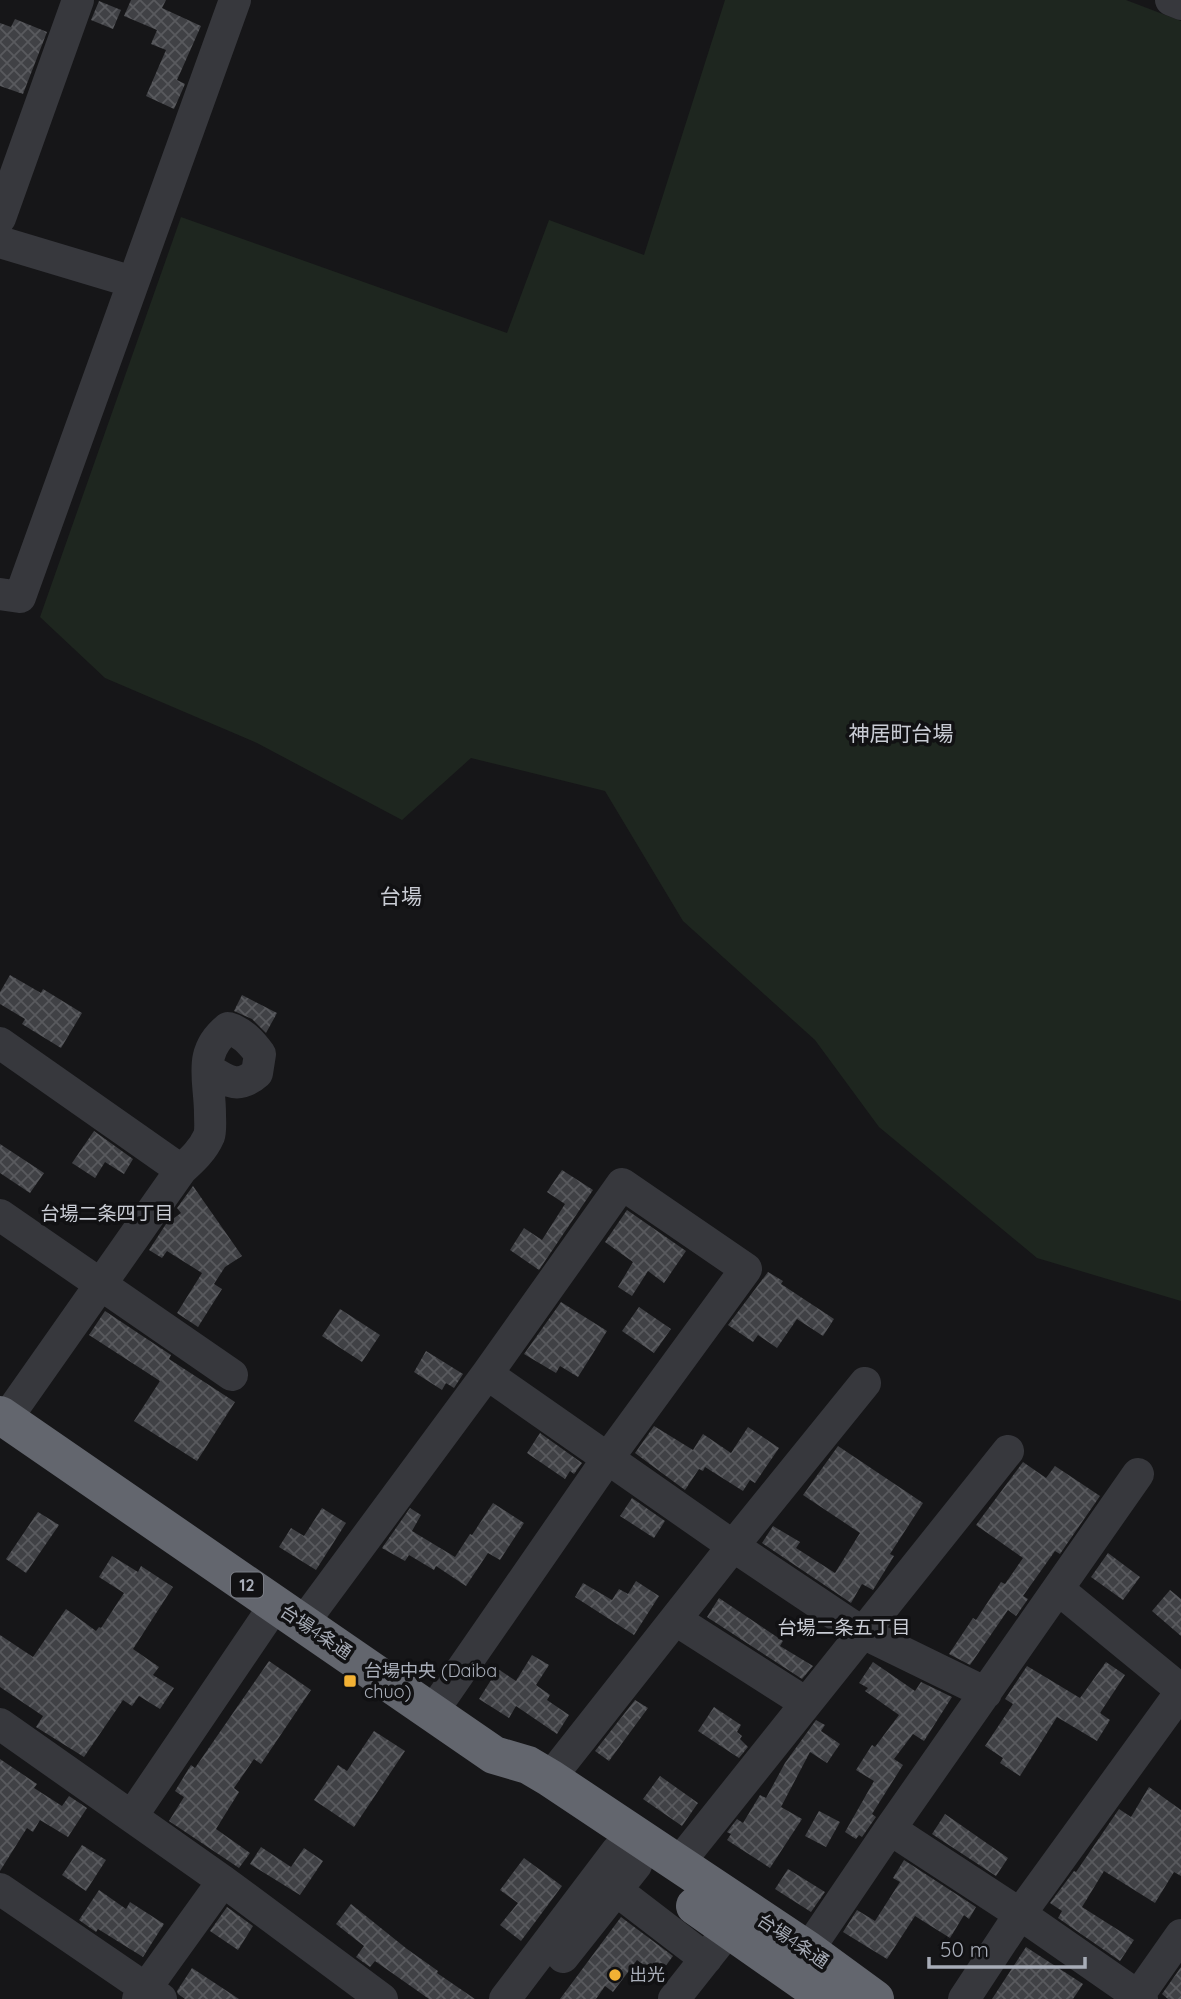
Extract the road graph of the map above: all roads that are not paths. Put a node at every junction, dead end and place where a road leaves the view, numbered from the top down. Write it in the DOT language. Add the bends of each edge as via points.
graph roads {
  1 [pos="78,0"];
  2 [pos="235,0"];
  3 [pos="1171,0"];
  4 [pos="1181,4"];
  5 [pos="0,218"];
  6 [pos="0,242"];
  7 [pos="134,282"];
  8 [pos="0,594"];
  9 [pos="0,1043"];
  10 [pos="208,1069"];
  11 [pos="181,1170"];
  12 [pos="0,1215"];
  13 [pos="101,1283"];
  14 [pos="486,1374"];
  15 [pos="232,1376"];
  16 [pos="865,1383"];
  17 [pos="3,1417"];
  18 [pos="1008,1451"];
  19 [pos="608,1458"];
  20 [pos="1138,1474"];
  21 [pos="733,1546"];
  22 [pos="1058,1589"];
  23 [pos="289,1614"];
  24 [pos="676,1620"];
  25 [pos="863,1633"];
  26 [pos="1181,1691"];
  27 [pos="986,1693"];
  28 [pos="806,1703"];
  29 [pos="433,1711"];
  30 [pos="0,1724"];
  31 [pos="494,1755"];
  32 [pos="550,1778"];
  33 [pos="132,1816"];
  34 [pos="890,1829"];
  35 [pos="678,1864"];
  36 [pos="623,1869"];
  37 [pos="223,1881"];
  38 [pos="0,1889"];
  39 [pos="1020,1914"];
  40 [pos="1181,1936"];
  41 [pos="717,1944"];
  42 [pos="808,1950"];
  43 [pos="148,1996"];
  44 [pos="1138,1998"];
  45 [pos="382,1999"];
  46 [pos="505,1999"];
  47 [pos="529,1999"];
  48 [pos="674,1999"];
  49 [pos="828,1999"];
  50 [pos="875,1999"];
  51 [pos="893,1999"];
  52 [pos="964,1999"];
  1 -- 5 [label="street"];
  2 -- 7 [label="street"];
  3 -- 4 [label="street"];
  6 -- 7 [label="street"];
  7 -- 8 [label="street" via="20,597"];
  9 -- 11 [label="street"];
  10 -- 11 [label="street" via="210,1134"];
  11 -- 13 [label="street"];
  12 -- 13 [label="street"];
  13 -- 15 [label="street"];
  13 -- 17 [label="street"];
  14 -- 19 [label="street"];
  14 -- 19 [label="street" via="622,1184 633,1191 746,1269"];
  14 -- 23 [label="street"];
  16 -- 21 [label="street"];
  17 -- 23 [label="highway, 台場4条通 / 12"];
  18 -- 25 [label="street"];
  19 -- 21 [label="street"];
  19 -- 29 [label="street"];
  20 -- 22 [label="street"];
  21 -- 24 [label="street"];
  21 -- 25 [label="street"];
  22 -- 26 [label="street"];
  22 -- 27 [label="street"];
  23 -- 29 [label="highway, 台場4条通 / 12"];
  23 -- 33 [label="street"];
  24 -- 28 [label="street"];
  24 -- 32 [label="street"];
  25 -- 27 [label="street"];
  25 -- 28 [label="street"];
  26 -- 39 [label="street"];
  27 -- 34 [label="street"];
  28 -- 35 [label="street"];
  29 -- 31 [label="highway, 台場4条通 / 12"];
  30 -- 33 [label="street"];
  31 -- 32 [label="highway, 台場4条通 / 12" via="528,1765"];
  31 -- 36 [label="highway, 台場4条通 / 12" via="511,1782"];
  32 -- 35 [label="highway, 台場4条通 / 12"];
  33 -- 37 [label="street"];
  34 -- 39 [label="street"];
  34 -- 42 [label="street"];
  35 -- 42 [label="highway, 台場4条通 / 12"];
  36 -- 41 [label="highway, 台場4条通 / 12"];
  36 -- 46 [label="street"];
  36 -- 47 [label="street"];
  37 -- 43 [label="street"];
  37 -- 45 [label="street"];
  38 -- 43 [label="street"];
  39 -- 44 [label="street"];
  39 -- 52 [label="street"];
  40 -- 44 [label="street"];
  41 -- 48 [label="street"];
  41 -- 49 [label="highway, 台場4条通 / 12"];
  42 -- 50 [label="highway, 台場4条通 / 12"];
  42 -- 51 [label="highway, 12"];
}
